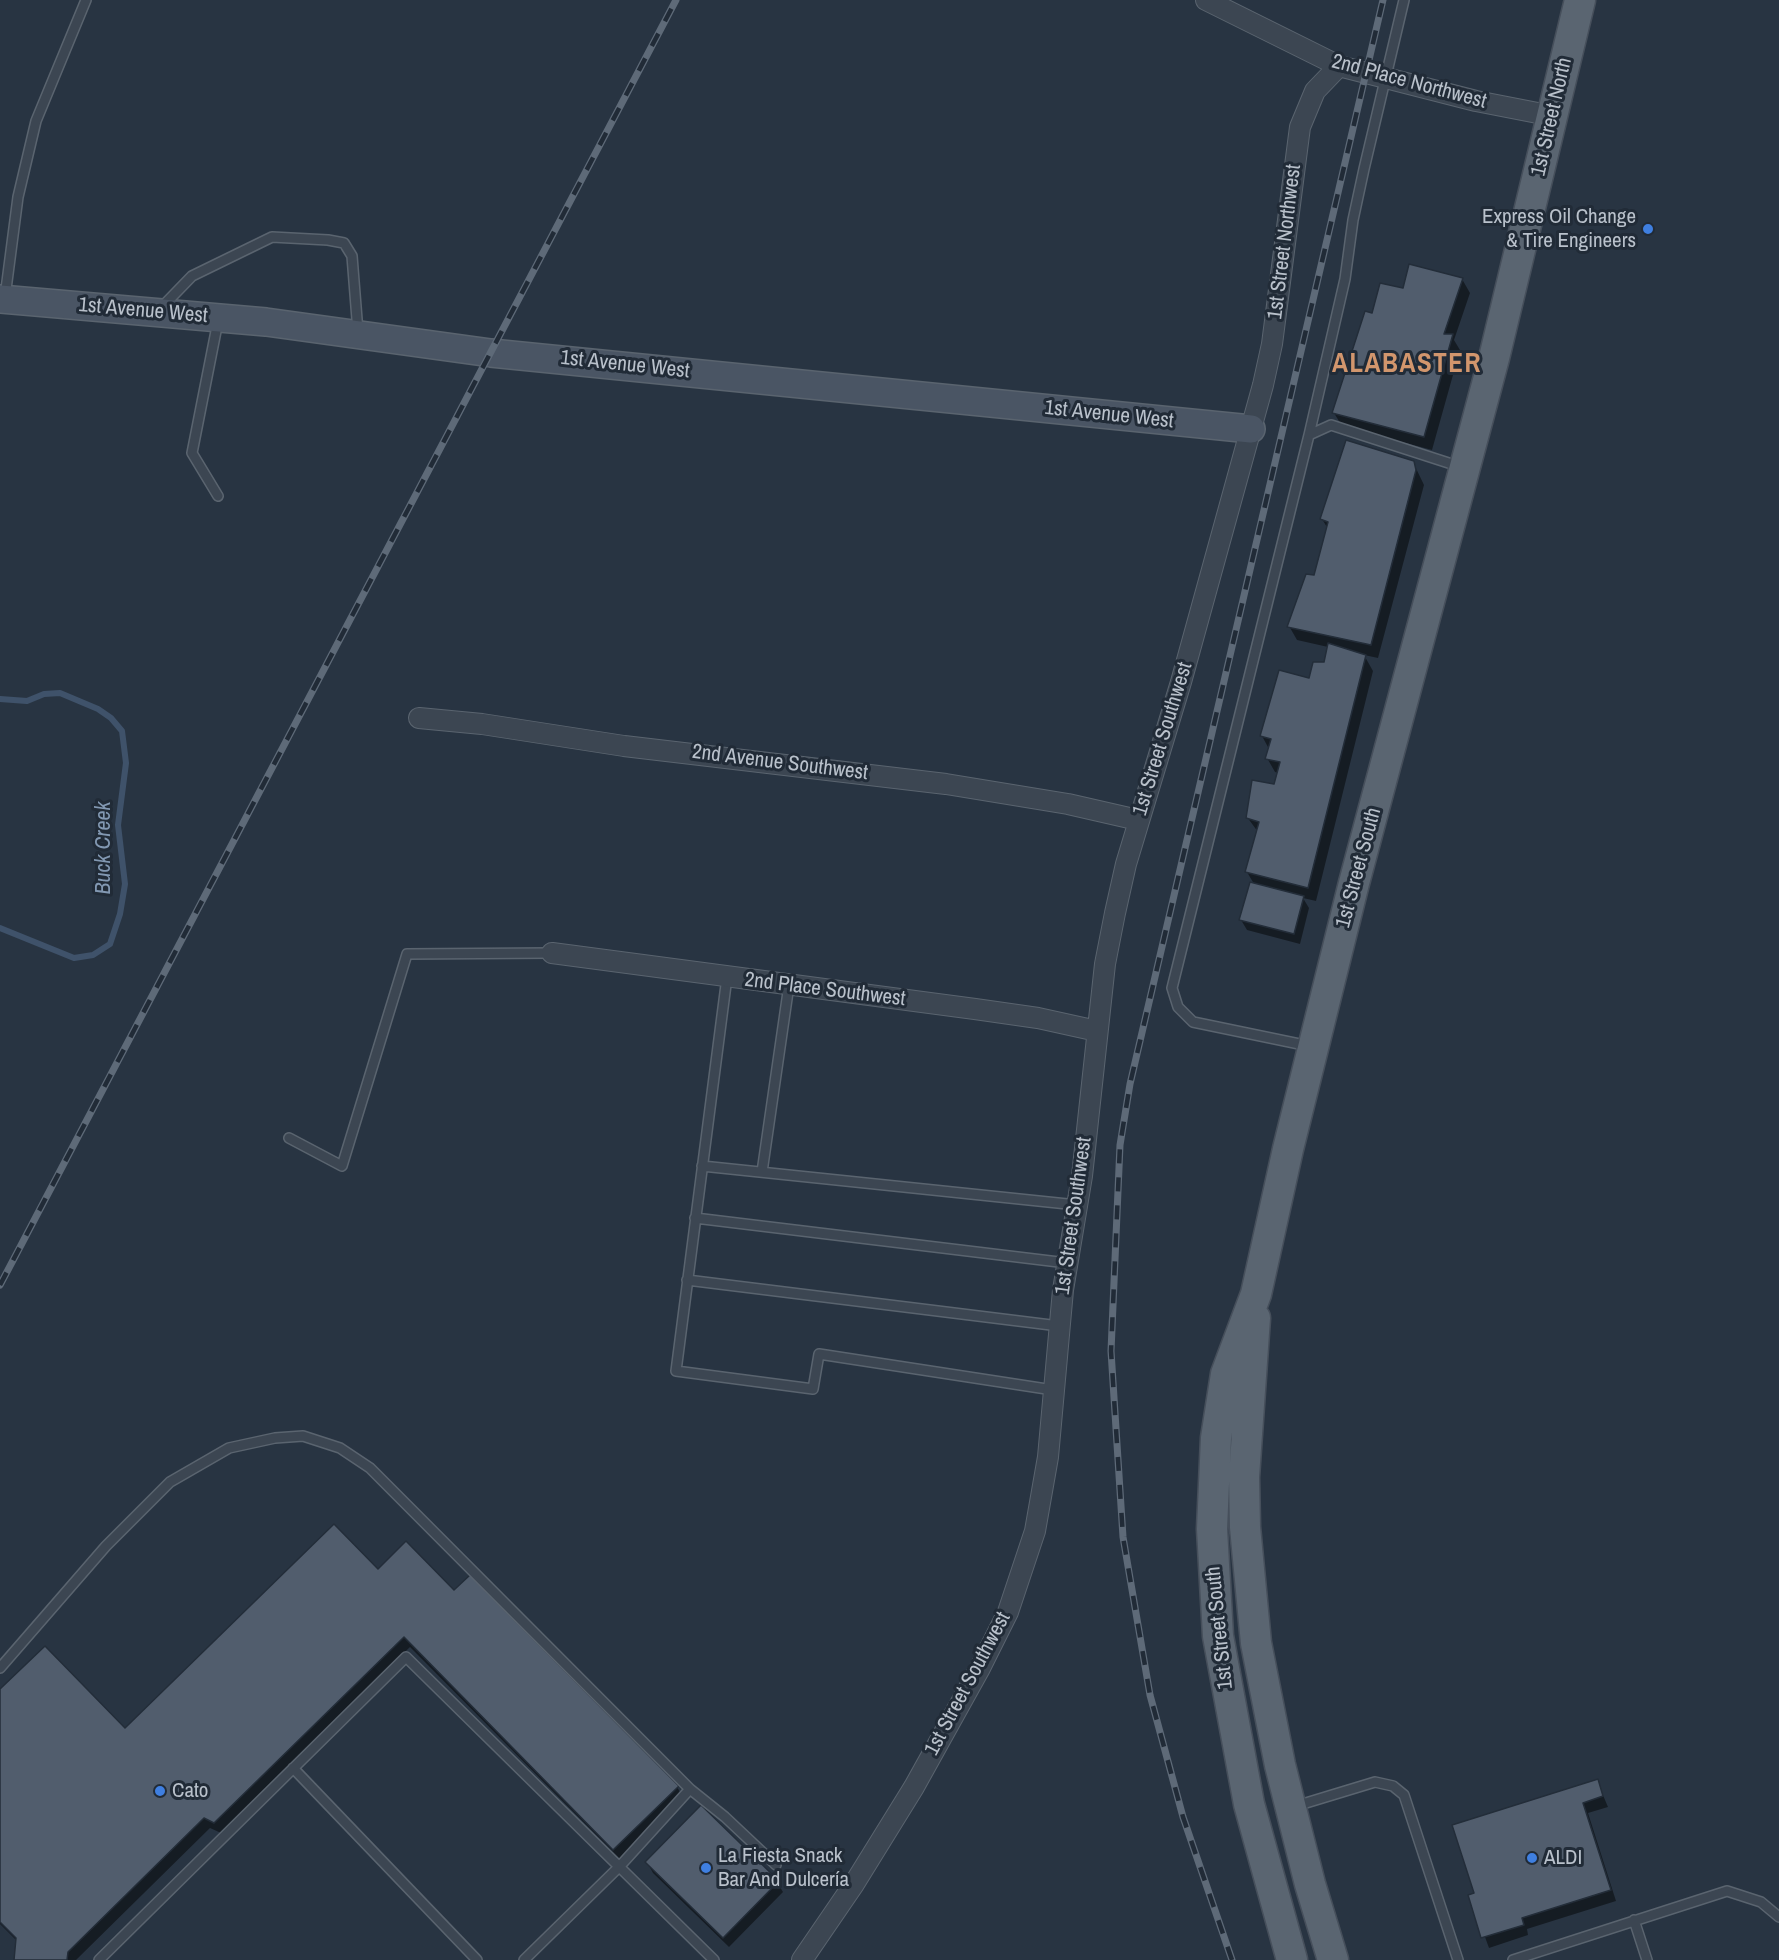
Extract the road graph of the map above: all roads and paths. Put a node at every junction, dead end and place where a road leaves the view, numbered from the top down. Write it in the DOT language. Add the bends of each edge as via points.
graph roads {
  1 [pos="86,0"];
  2 [pos="1206,0"];
  3 [pos="1404,0"];
  4 [pos="1581,0"];
  5 [pos="1339,66"];
  6 [pos="1386,76"];
  7 [pos="1554,116"];
  8 [pos="2,299"];
  9 [pos="157,313"];
  10 [pos="218,318"];
  11 [pos="358,335"];
  12 [pos="1251,429"];
  13 [pos="1309,435"];
  14 [pos="1468,456"];
  15 [pos="218,496"];
  16 [pos="419,718"];
  17 [pos="1138,820"];
  18 [pos="552,953"];
  19 [pos="727,977"];
  20 [pos="789,985"];
  21 [pos="1097,1031"];
  22 [pos="1314,1047"];
  23 [pos="289,1138"];
  24 [pos="702,1166"];
  25 [pos="762,1172"];
  26 [pos="1077,1204"];
  27 [pos="695,1218"];
  28 [pos="1067,1263"];
  29 [pos="687,1280"];
  30 [pos="1256,1294"];
  31 [pos="1059,1326"];
  32 [pos="1053,1390"];
  33 [pos="1213,1481"];
  34 [pos="1245,1486"];
  35 [pos="0,1668"];
  36 [pos="293,1768"];
  37 [pos="690,1789"];
  38 [pos="1290,1807"];
  39 [pos="776,1865"];
  40 [pos="620,1866"];
  41 [pos="1779,1917"];
  42 [pos="1634,1920"];
  43 [pos="99,1960"];
  44 [pos="477,1960"];
  45 [pos="524,1960"];
  46 [pos="714,1960"];
  47 [pos="802,1960"];
  48 [pos="1292,1960"];
  49 [pos="1333,1960"];
  50 [pos="1458,1960"];
  51 [pos="1514,1960"];
  52 [pos="1647,1960"];
  1 -- 8 [label="lane" via="36,121 18,197"];
  2 -- 5 [label="street, 2nd Place Northwest"];
  3 -- 6 [label="lane"];
  4 -- 7 [label="main road, 1st Street North"];
  5 -- 6 [label="street, 2nd Place Northwest"];
  5 -- 12 [label="street, 1st Street Northwest" via="1315,91 1300,127 1272,344"];
  6 -- 7 [label="street, 2nd Place Northwest" via="1476,101"];
  6 -- 13 [label="lane" via="1353,220 1346,279"];
  7 -- 14 [label="main road, 1st Street North"];
  8 -- 9 [label="street, 1st Avenue West"];
  9 -- 10 [label="street, 1st Avenue West"];
  9 -- 11 [label="lane" via="192,276 272,237 328,240 344,243 352,256"];
  10 -- 11 [label="street, 1st Avenue West"];
  10 -- 15 [label="lane" via="192,453"];
  11 -- 12 [label="street, 1st Avenue West" via="491,353"];
  12 -- 17 [label="street, 1st Street Southwest"];
  13 -- 14 [label="lane" via="1331,425"];
  13 -- 22 [label="lane" via="1172,988 1178,1007 1193,1022"];
  14 -- 22 [label="main road, 1st Street South"];
  16 -- 17 [label="street, 2nd Avenue Southwest" via="946,784"];
  17 -- 21 [label="street, 1st Street Southwest" via="1111,934"];
  18 -- 19 [label="street, 2nd Place Southwest"];
  18 -- 23 [label="lane" via="407,954 342,1166"];
  19 -- 20 [label="street, 2nd Place Southwest"];
  19 -- 24 [label="lane"];
  20 -- 21 [label="street, 2nd Place Southwest" via="1038,1018"];
  20 -- 25 [label="lane"];
  21 -- 26 [label="street, 1st Street Southwest"];
  22 -- 30 [label="main road, 1st Street South"];
  24 -- 25 [label="lane"];
  24 -- 27 [label="lane"];
  25 -- 26 [label="lane"];
  26 -- 28 [label="street, 1st Street Southwest"];
  27 -- 28 [label="lane"];
  27 -- 29 [label="lane"];
  28 -- 31 [label="street, 1st Street Southwest"];
  29 -- 31 [label="lane"];
  29 -- 32 [label="lane" via="676,1371 813,1389 819,1354"];
  30 -- 33 [label="main road, 1st Street South" via="1226,1374"];
  30 -- 34 [label="main road, 1st Street South"];
  31 -- 32 [label="street, 1st Street Southwest"];
  32 -- 47 [label="street, 1st Street Southwest" via="1035,1531 1008,1612 914,1787"];
  33 -- 34 [label="main road"];
  33 -- 48 [label="main road, 1st Street South" via="1213,1575 1228,1701 1249,1804"];
  34 -- 38 [label="main road, 1st Street South" via="1256,1643"];
  35 -- 37 [label="lane" via="106,1546 170,1482 229,1448 303,1436 340,1448 370,1468"];
  36 -- 40 [label="lane" via="406,1657"];
  36 -- 43 [label="lane"];
  36 -- 44 [label="lane"];
  37 -- 39 [label="lane"];
  37 -- 40 [label="lane"];
  38 -- 49 [label="main road, 1st Street South"];
  38 -- 50 [label="lane" via="1375,1782 1393,1786 1404,1795"];
  40 -- 45 [label="lane"];
  40 -- 46 [label="lane"];
  41 -- 42 [label="lane" via="1761,1902 1727,1891"];
  42 -- 51 [label="lane"];
  42 -- 52 [label="lane"];
}
